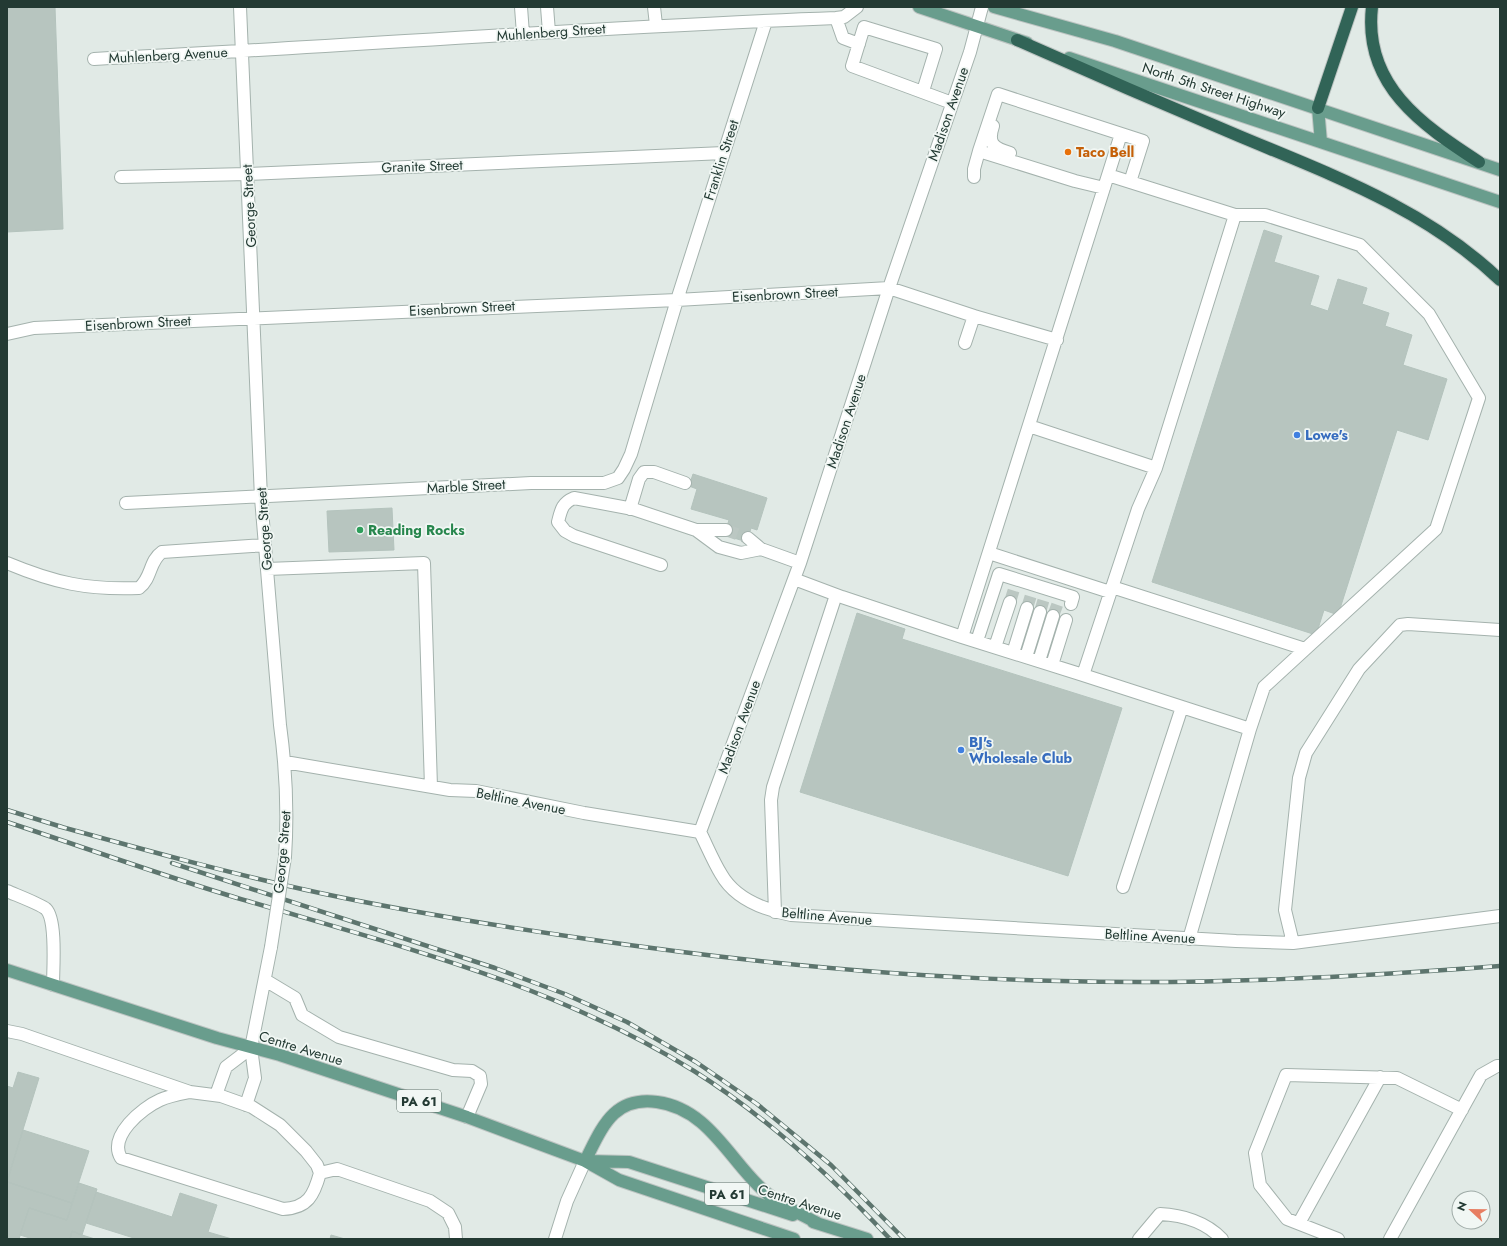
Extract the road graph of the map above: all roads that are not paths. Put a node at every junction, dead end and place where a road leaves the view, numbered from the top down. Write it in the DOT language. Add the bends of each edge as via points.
graph roads {
  1 [pos="240,7"];
  2 [pos="522,7"];
  3 [pos="547,7"];
  4 [pos="654,7"];
  5 [pos="857,7"];
  6 [pos="919,7"];
  7 [pos="982,7"];
  8 [pos="994,7"];
  9 [pos="1352,7"];
  10 [pos="1372,7"];
  11 [pos="836,18"];
  12 [pos="766,21"];
  13 [pos="656,25"];
  14 [pos="976,26"];
  15 [pos="549,32"];
  16 [pos="522,34"];
  17 [pos="1017,40"];
  18 [pos="859,44"];
  19 [pos="242,52"];
  20 [pos="94,59"];
  21 [pos="923,91"];
  22 [pos="952,103"];
  23 [pos="993,108"];
  24 [pos="1318,108"];
  25 [pos="1121,134"];
  26 [pos="1321,142"];
  27 [pos="979,151"];
  28 [pos="724,153"];
  29 [pos="1479,162"];
  30 [pos="1500,170"];
  31 [pos="247,174"];
  32 [pos="1108,175"];
  33 [pos="121,177"];
  34 [pos="974,177"];
  35 [pos="1130,182"];
  36 [pos="1098,186"];
  37 [pos="1500,202"];
  38 [pos="1235,215"];
  39 [pos="1500,280"];
  40 [pos="889,288"];
  41 [pos="677,300"];
  42 [pos="974,316"];
  43 [pos="254,318"];
  44 [pos="7,334"];
  45 [pos="1056,340"];
  46 [pos="965,343"];
  47 [pos="1029,426"];
  48 [pos="1156,468"];
  49 [pos="686,482"];
  50 [pos="261,498"];
  51 [pos="126,503"];
  52 [pos="630,509"];
  53 [pos="696,530"];
  54 [pos="726,530"];
  55 [pos="748,538"];
  56 [pos="266,545"];
  57 [pos="761,548"];
  58 [pos="989,553"];
  59 [pos="7,563"];
  60 [pos="800,563"];
  61 [pos="661,565"];
  62 [pos="1029,566"];
  63 [pos="267,569"];
  64 [pos="794,579"];
  65 [pos="1025,585"];
  66 [pos="1111,589"];
  67 [pos="836,595"];
  68 [pos="1010,602"];
  69 [pos="1071,604"];
  70 [pos="1027,608"];
  71 [pos="1040,612"];
  72 [pos="1053,616"];
  73 [pos="1066,620"];
  74 [pos="1500,630"];
  75 [pos="962,637"];
  76 [pos="977,641"];
  77 [pos="995,647"];
  78 [pos="1306,649"];
  79 [pos="1013,653"];
  80 [pos="1026,657"];
  81 [pos="1039,661"];
  82 [pos="1052,665"];
  83 [pos="1083,675"];
  84 [pos="1182,707"];
  85 [pos="1250,729"];
  86 [pos="285,762"];
  87 [pos="431,787"];
  88 [pos="700,832"];
  89 [pos="1123,887"];
  90 [pos="7,891"];
  91 [pos="775,912"];
  92 [pos="1500,916"];
  93 [pos="1189,939"];
  94 [pos="1293,943"];
  95 [pos="7,970"];
  96 [pos="265,980"];
  97 [pos="53,985"];
  98 [pos="7,1031"];
  99 [pos="251,1048"];
  100 [pos="1500,1066"];
  101 [pos="1380,1077"];
  102 [pos="190,1092"];
  103 [pos="216,1095"];
  104 [pos="246,1105"];
  105 [pos="1462,1110"];
  106 [pos="467,1116"];
  107 [pos="585,1161"];
  108 [pos="320,1173"];
  109 [pos="1299,1223"];
  110 [pos="819,1224"];
  111 [pos="456,1239"];
  112 [pos="554,1239"];
  113 [pos="794,1239"];
  114 [pos="867,1239"];
  115 [pos="1139,1239"];
  116 [pos="1222,1239"];
  117 [pos="1338,1239"];
  118 [pos="1390,1239"];
  1 -- 19 [label="street, George Street"];
  2 -- 16 [label="street"];
  3 -- 15 [label="street"];
  4 -- 13 [label="street"];
  5 -- 11 [label="street, Muhlenberg Street" via="844,17"];
  6 -- 14 [label="main road, North 5th Street Highway"];
  7 -- 14 [label="street, Madison Avenue"];
  8 -- 24 [label="main road, North 5th Street Highway" via="1115,41"];
  9 -- 24 [label="highway"];
  10 -- 29 [label="highway" via="1374,48 1393,91 1424,124"];
  11 -- 12 [label="street, Muhlenberg Street"];
  11 -- 18 [label="street" via="843,38"];
  12 -- 13 [label="street, Muhlenberg Street"];
  12 -- 28 [label="street, Franklin Street"];
  13 -- 15 [label="street, Muhlenberg Street"];
  14 -- 17 [label="main road, North 5th Street Highway"];
  14 -- 22 [label="street, Madison Avenue" via="970,52"];
  15 -- 16 [label="street, Muhlenberg Street"];
  16 -- 19 [label="street, Muhlenberg Street"];
  17 -- 26 [label="main road, North 5th Street Highway"];
  17 -- 39 [label="highway" via="1384,198 1435,228"];
  18 -- 21 [label="street" via="852,66"];
  18 -- 21 [label="street" via="864,27 936,49"];
  19 -- 20 [label="street, Muhlenberg Avenue"];
  19 -- 31 [label="street, George Street"];
  21 -- 22 [label="street"];
  22 -- 40 [label="street, Madison Avenue"];
  23 -- 25 [label="street" via="998,94"];
  23 -- 27 [label="street"];
  23 -- 36 [label="street" via="996,115 990,135 992,143 998,149 1076,175"];
  24 -- 26 [label="main road"];
  24 -- 29 [label="main road, North 5th Street Highway"];
  25 -- 32 [label="street"];
  25 -- 35 [label="street" via="1143,140"];
  26 -- 37 [label="main road, North 5th Street Highway"];
  27 -- 34 [label="street"];
  27 -- 36 [label="street"];
  28 -- 31 [label="street, Granite Street"];
  28 -- 41 [label="street, Franklin Street"];
  29 -- 30 [label="main road, North 5th Street Highway"];
  31 -- 33 [label="street, Granite Street"];
  31 -- 43 [label="street, George Street"];
  32 -- 35 [label="street"];
  32 -- 36 [label="street"];
  35 -- 38 [label="street"];
  36 -- 45 [label="street"];
  38 -- 48 [label="street"];
  38 -- 78 [label="street" via="1265,215 1360,245 1429,314 1479,398 1436,529"];
  40 -- 41 [label="street, Eisenbrown Street"];
  40 -- 42 [label="street"];
  40 -- 60 [label="street, Madison Avenue"];
  41 -- 43 [label="street, Eisenbrown Street"];
  41 -- 50 [label="street, Marble Street" via="631,454 618,478 604,483 530,483"];
  42 -- 45 [label="street"];
  42 -- 46 [label="street"];
  43 -- 44 [label="street, Eisenbrown Street" via="34,328"];
  43 -- 50 [label="street, George Street"];
  45 -- 47 [label="street"];
  47 -- 48 [label="street"];
  47 -- 58 [label="street"];
  48 -- 66 [label="street" via="1138,509"];
  49 -- 52 [label="street" via="654,472 644,472 638,479"];
  50 -- 51 [label="street, Marble Street" via="244,496"];
  50 -- 56 [label="street, George Street"];
  52 -- 53 [label="street"];
  52 -- 61 [label="street" via="574,498 562,506 558,522 565,531 574,536"];
  53 -- 54 [label="street"];
  53 -- 57 [label="street" via="719,547 741,553"];
  55 -- 57 [label="street"];
  56 -- 59 [label="street" via="162,552 156,556 148,578 139,588 113,589 68,584 41,577"];
  56 -- 63 [label="street, George Street"];
  57 -- 60 [label="street"];
  58 -- 62 [label="street"];
  58 -- 75 [label="street"];
  60 -- 64 [label="street, Madison Avenue"];
  62 -- 65 [label="street"];
  62 -- 66 [label="street"];
  63 -- 86 [label="street, George Street"];
  63 -- 87 [label="street" via="424,563"];
  64 -- 67 [label="street"];
  64 -- 88 [label="street, Madison Avenue"];
  65 -- 69 [label="street" via="1060,596 1073,597"];
  65 -- 76 [label="street" via="999,574"];
  66 -- 78 [label="street"];
  66 -- 83 [label="street"];
  67 -- 75 [label="street"];
  67 -- 91 [label="street" via="773,787 771,800"];
  68 -- 77 [label="street"];
  70 -- 79 [label="street"];
  71 -- 80 [label="street"];
  72 -- 81 [label="street"];
  73 -- 82 [label="street"];
  74 -- 94 [label="street" via="1400,625 1359,669 1306,754 1299,778 1285,910"];
  75 -- 76 [label="street"];
  76 -- 77 [label="street"];
  77 -- 79 [label="street"];
  78 -- 85 [label="street" via="1264,687"];
  79 -- 80 [label="street"];
  80 -- 81 [label="street"];
  81 -- 82 [label="street"];
  82 -- 83 [label="street"];
  83 -- 84 [label="street"];
  84 -- 85 [label="street"];
  84 -- 89 [label="street"];
  85 -- 93 [label="street"];
  86 -- 87 [label="street, Beltline Avenue"];
  86 -- 96 [label="street, George Street, bridge" via="284,857"];
  87 -- 88 [label="street, Beltline Avenue" via="476,791 584,814"];
  88 -- 91 [label="street, Beltline Avenue" via="722,876 747,899"];
  90 -- 97 [label="street" via="46,909 50,917"];
  91 -- 93 [label="street, Beltline Avenue" via="791,916"];
  92 -- 94 [label="street, Beltline Avenue"];
  93 -- 94 [label="street, Beltline Avenue"];
  95 -- 97 [label="main road, Centre Avenue / PA 61"];
  96 -- 99 [label="street, George Street"];
  96 -- 106 [label="street" via="295,998 302,1015 339,1037 453,1070 472,1071 480,1076 481,1084"];
  97 -- 99 [label="main road, Centre Avenue / PA 61"];
  98 -- 102 [label="street"];
  99 -- 103 [label="street" via="226,1067"];
  99 -- 104 [label="street, George Street" via="255,1078"];
  99 -- 106 [label="main road, Centre Avenue / PA 61" via="280,1055"];
  100 -- 105 [label="street" via="1481,1075"];
  101 -- 105 [label="street" via="1397,1078"];
  101 -- 109 [label="street"];
  101 -- 109 [label="street" via="1286,1075 1255,1153 1260,1186 1287,1219"];
  102 -- 103 [label="street"];
  102 -- 108 [label="street" via="160,1100 132,1119 117,1146 121,1158 283,1209 294,1209 304,1205 312,1196"];
  103 -- 104 [label="street"];
  104 -- 108 [label="street" via="280,1125 317,1165"];
  105 -- 118 [label="street"];
  106 -- 107 [label="main road, Centre Avenue / PA 61"];
  107 -- 110 [label="main road, Centre Avenue / PA 61" via="629,1162"];
  107 -- 110 [label="main road" via="603,1126 624,1106 643,1101 673,1105 685,1110 704,1124 765,1192"];
  107 -- 112 [label="street"];
  107 -- 113 [label="main road, Centre Avenue / PA 61" via="619,1180"];
  108 -- 111 [label="street" via="337,1169 430,1201 448,1213 455,1227"];
  109 -- 117 [label="street"];
  110 -- 114 [label="main road, Centre Avenue / PA 61"];
  115 -- 116 [label="street" via="1160,1214 1178,1215 1211,1228"];
}
